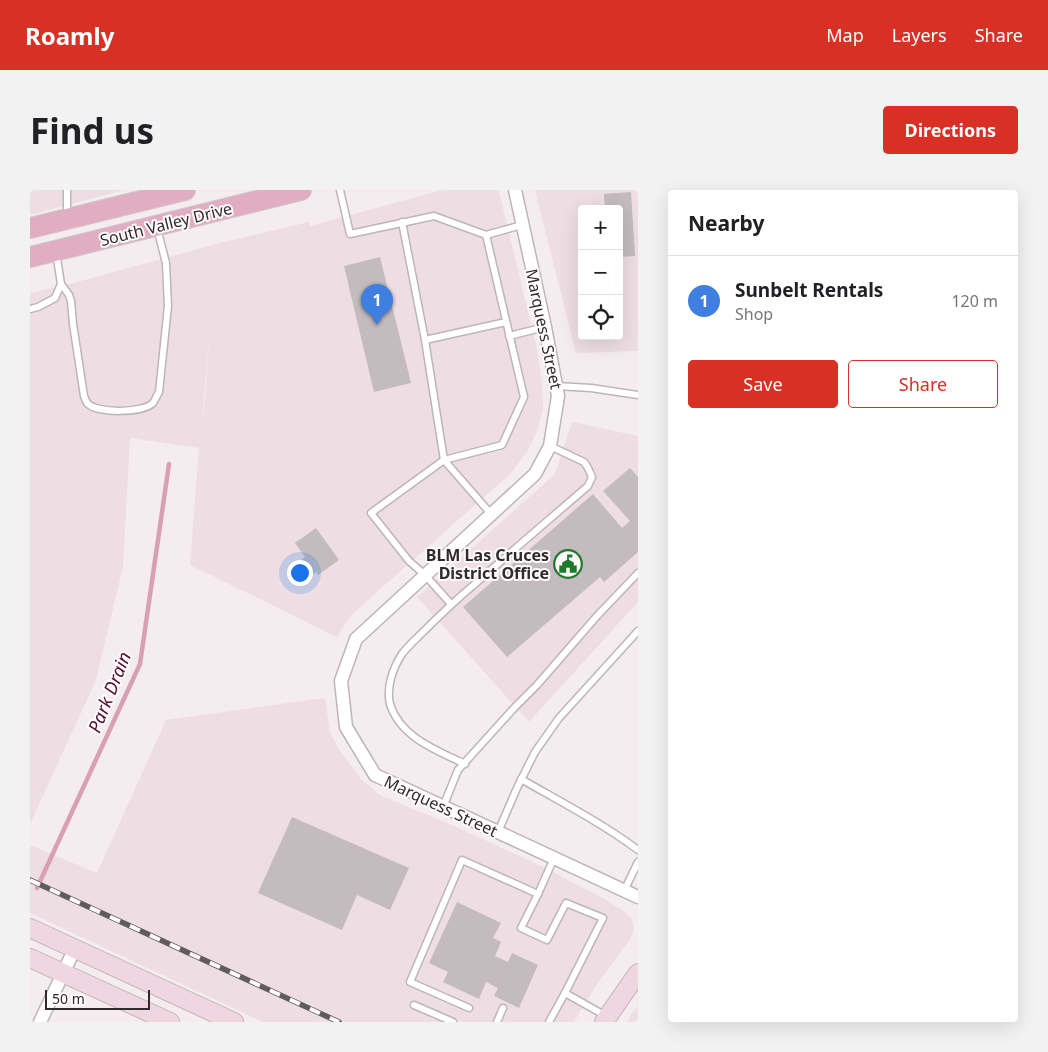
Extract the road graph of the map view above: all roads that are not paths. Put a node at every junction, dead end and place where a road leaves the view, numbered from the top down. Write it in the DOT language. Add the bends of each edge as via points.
graph roads {
  1 [pos="67,190"];
  2 [pos="185,190"];
  3 [pos="302,190"];
  4 [pos="340,190"];
  5 [pos="515,190"];
  6 [pos="68,219"];
  7 [pos="402,222"];
  8 [pos="522,225"];
  9 [pos="156,226"];
  10 [pos="30,228"];
  11 [pos="486,235"];
  12 [pos="55,251"];
  13 [pos="30,257"];
  14 [pos="62,284"];
  15 [pos="30,309"];
  16 [pos="506,322"];
  17 [pos="545,327"];
  18 [pos="509,336"];
  19 [pos="425,340"];
  20 [pos="556,386"];
  21 [pos="638,395"];
  22 [pos="550,446"];
  23 [pos="444,460"];
  24 [pos="492,514"];
  25 [pos="638,572"];
  26 [pos="425,575"];
  27 [pos="451,604"];
  28 [pos="638,631"];
  29 [pos="465,764"];
  30 [pos="521,779"];
  31 [pos="443,807"];
  32 [pos="498,832"];
  33 [pos="638,850"];
  34 [pos="554,858"];
  35 [pos="638,862"];
  36 [pos="624,891"];
  37 [pos="538,894"];
  38 [pos="638,897"];
  39 [pos="30,928"];
  40 [pos="75,948"];
  41 [pos="30,958"];
  42 [pos="63,973"];
  43 [pos="638,973"];
  44 [pos="565,993"];
  45 [pos="414,1004"];
  46 [pos="469,1008"];
  47 [pos="503,1008"];
  48 [pos="606,1020"];
  49 [pos="40,1022"];
  50 [pos="170,1022"];
  51 [pos="234,1022"];
  52 [pos="453,1022"];
  53 [pos="497,1022"];
  54 [pos="549,1022"];
  1 -- 6 [label="lane"];
  2 -- 6 [label="main road, South Valley Drive"];
  3 -- 9 [label="main road, South Valley Drive"];
  4 -- 7 [label="lane" via="350,234"];
  5 -- 8 [label="street, Marquess Street"];
  6 -- 10 [label="main road, South Valley Drive"];
  7 -- 11 [label="lane" via="434,216"];
  7 -- 19 [label="lane"];
  8 -- 11 [label="lane"];
  8 -- 17 [label="street, Marquess Street"];
  9 -- 12 [label="main road, South Valley Drive"];
  9 -- 14 [label="lane" via="166,264 168,306 159,392 152,404 136,410 102,410 88,403 84,396 71,301"];
  11 -- 16 [label="lane"];
  12 -- 13 [label="main road, South Valley Drive"];
  12 -- 14 [label="lane"];
  14 -- 15 [label="lane" via="55,298"];
  16 -- 18 [label="lane"];
  16 -- 19 [label="lane"];
  17 -- 18 [label="lane"];
  17 -- 20 [label="street, Marquess Street"];
  18 -- 23 [label="lane" via="524,397 502,445"];
  19 -- 23 [label="lane"];
  20 -- 21 [label="lane"];
  20 -- 22 [label="street, Marquess Street" via="558,396"];
  22 -- 24 [label="street, Marquess Street" via="535,474"];
  22 -- 27 [label="lane" via="584,462 592,478 588,486"];
  23 -- 24 [label="lane"];
  23 -- 26 [label="lane" via="371,513 409,561"];
  24 -- 26 [label="street, Marquess Street"];
  25 -- 29 [label="lane"];
  26 -- 27 [label="lane"];
  26 -- 31 [label="street, Marquess Street" via="356,638 341,681 346,727 375,775"];
  27 -- 29 [label="lane" via="404,652 394,667 388,688 390,704 397,719 410,734"];
  28 -- 30 [label="lane" via="559,718"];
  29 -- 31 [label="lane" via="458,770"];
  30 -- 32 [label="lane"];
  30 -- 33 [label="lane"];
  31 -- 32 [label="street, Marquess Street"];
  32 -- 34 [label="street, Marquess Street"];
  34 -- 36 [label="street, Marquess Street"];
  34 -- 37 [label="lane"];
  35 -- 36 [label="lane"];
  36 -- 38 [label="street, Marquess Street"];
  37 -- 44 [label="lane" via="521,928 547,940 566,903 603,918"];
  37 -- 46 [label="lane" via="462,860 410,982"];
  39 -- 40 [label="main road"];
  40 -- 42 [label="street"];
  40 -- 51 [label="main road"];
  41 -- 42 [label="main road"];
  42 -- 49 [label="street"];
  42 -- 50 [label="main road"];
  43 -- 48 [label="main road"];
  44 -- 48 [label="lane"];
  44 -- 54 [label="lane"];
  45 -- 52 [label="lane"];
  47 -- 53 [label="lane"];
}
